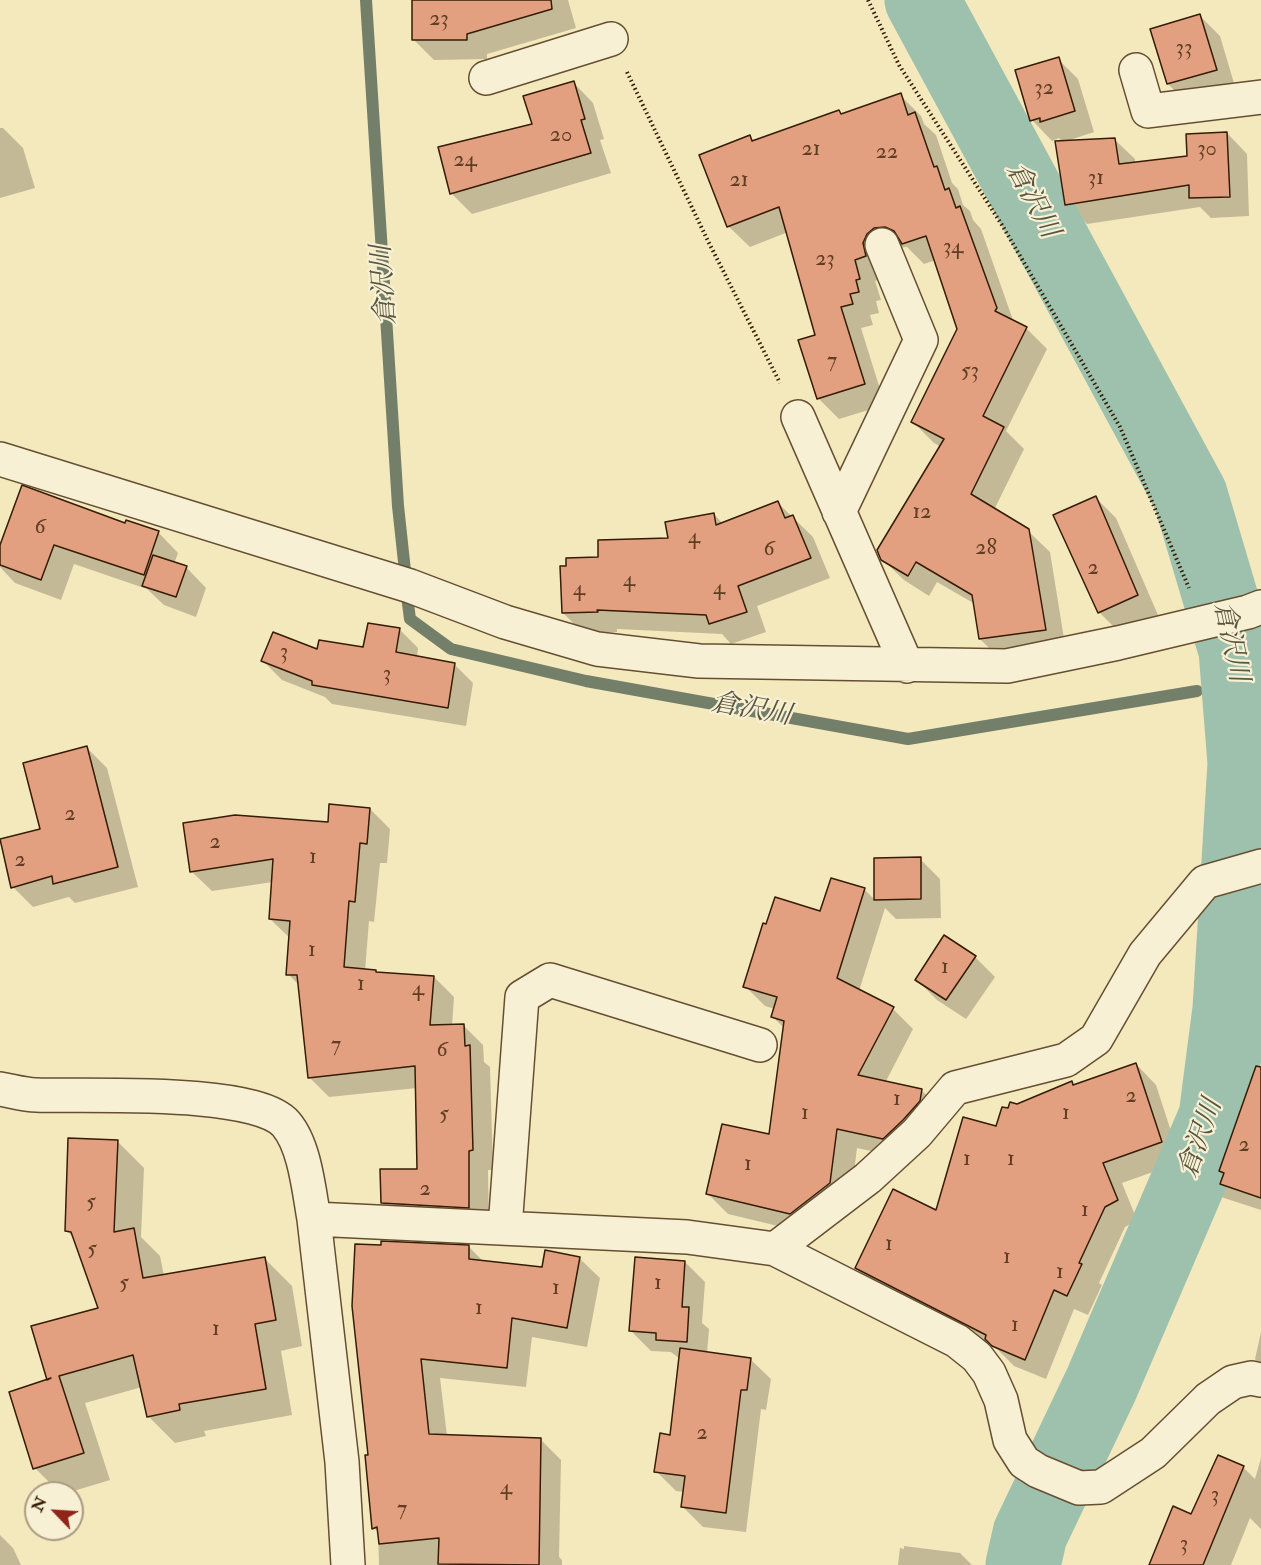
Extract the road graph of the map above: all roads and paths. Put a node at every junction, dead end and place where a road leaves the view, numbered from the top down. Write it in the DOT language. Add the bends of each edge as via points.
graph roads {
  1 [pos="868,0"];
  2 [pos="611,39"];
  3 [pos="1136,70"];
  4 [pos="486,78"];
  5 [pos="1261,97"];
  6 [pos="882,245"];
  7 [pos="798,417"];
  8 [pos="0,459"];
  9 [pos="839,512"];
  10 [pos="1254,609"];
  11 [pos="1207,621"];
  12 [pos="907,666"];
  13 [pos="1258,868"];
  14 [pos="760,1046"];
  15 [pos="0,1089"];
  16 [pos="314,1219"];
  17 [pos="505,1228"];
  18 [pos="775,1249"];
  19 [pos="1261,1380"];
  20 [pos="348,1565"];
  1 -- 11 [label="path" via="899,65 1002,225 1120,427"];
  2 -- 4 [label="street"];
  2 -- 7 [label="path" via="708,242"];
  3 -- 5 [label="street" via="1148,111"];
  6 -- 9 [label="street" via="921,340"];
  7 -- 9 [label="street"];
  8 -- 12 [label="street" via="410,586 505,622 597,649 699,661"];
  9 -- 12 [label="street"];
  10 -- 11 [label="street"];
  11 -- 12 [label="street" via="1007,666"];
  13 -- 18 [label="street" via="1205,882 1145,954 1096,1039 1066,1060 955,1088 917,1133 868,1178"];
  14 -- 17 [label="street" via="550,980 522,997"];
  15 -- 16 [label="street" via="33,1095 160,1096 242,1104 268,1111 286,1123 297,1141"];
  16 -- 17 [label="street"];
  16 -- 20 [label="street" via="342,1461"];
  17 -- 18 [label="street" via="687,1237"];
  18 -- 19 [label="street" via="957,1341 989,1373 1001,1400 1010,1440 1024,1462 1079,1488 1101,1487 1153,1453 1208,1400 1233,1382"];
}
